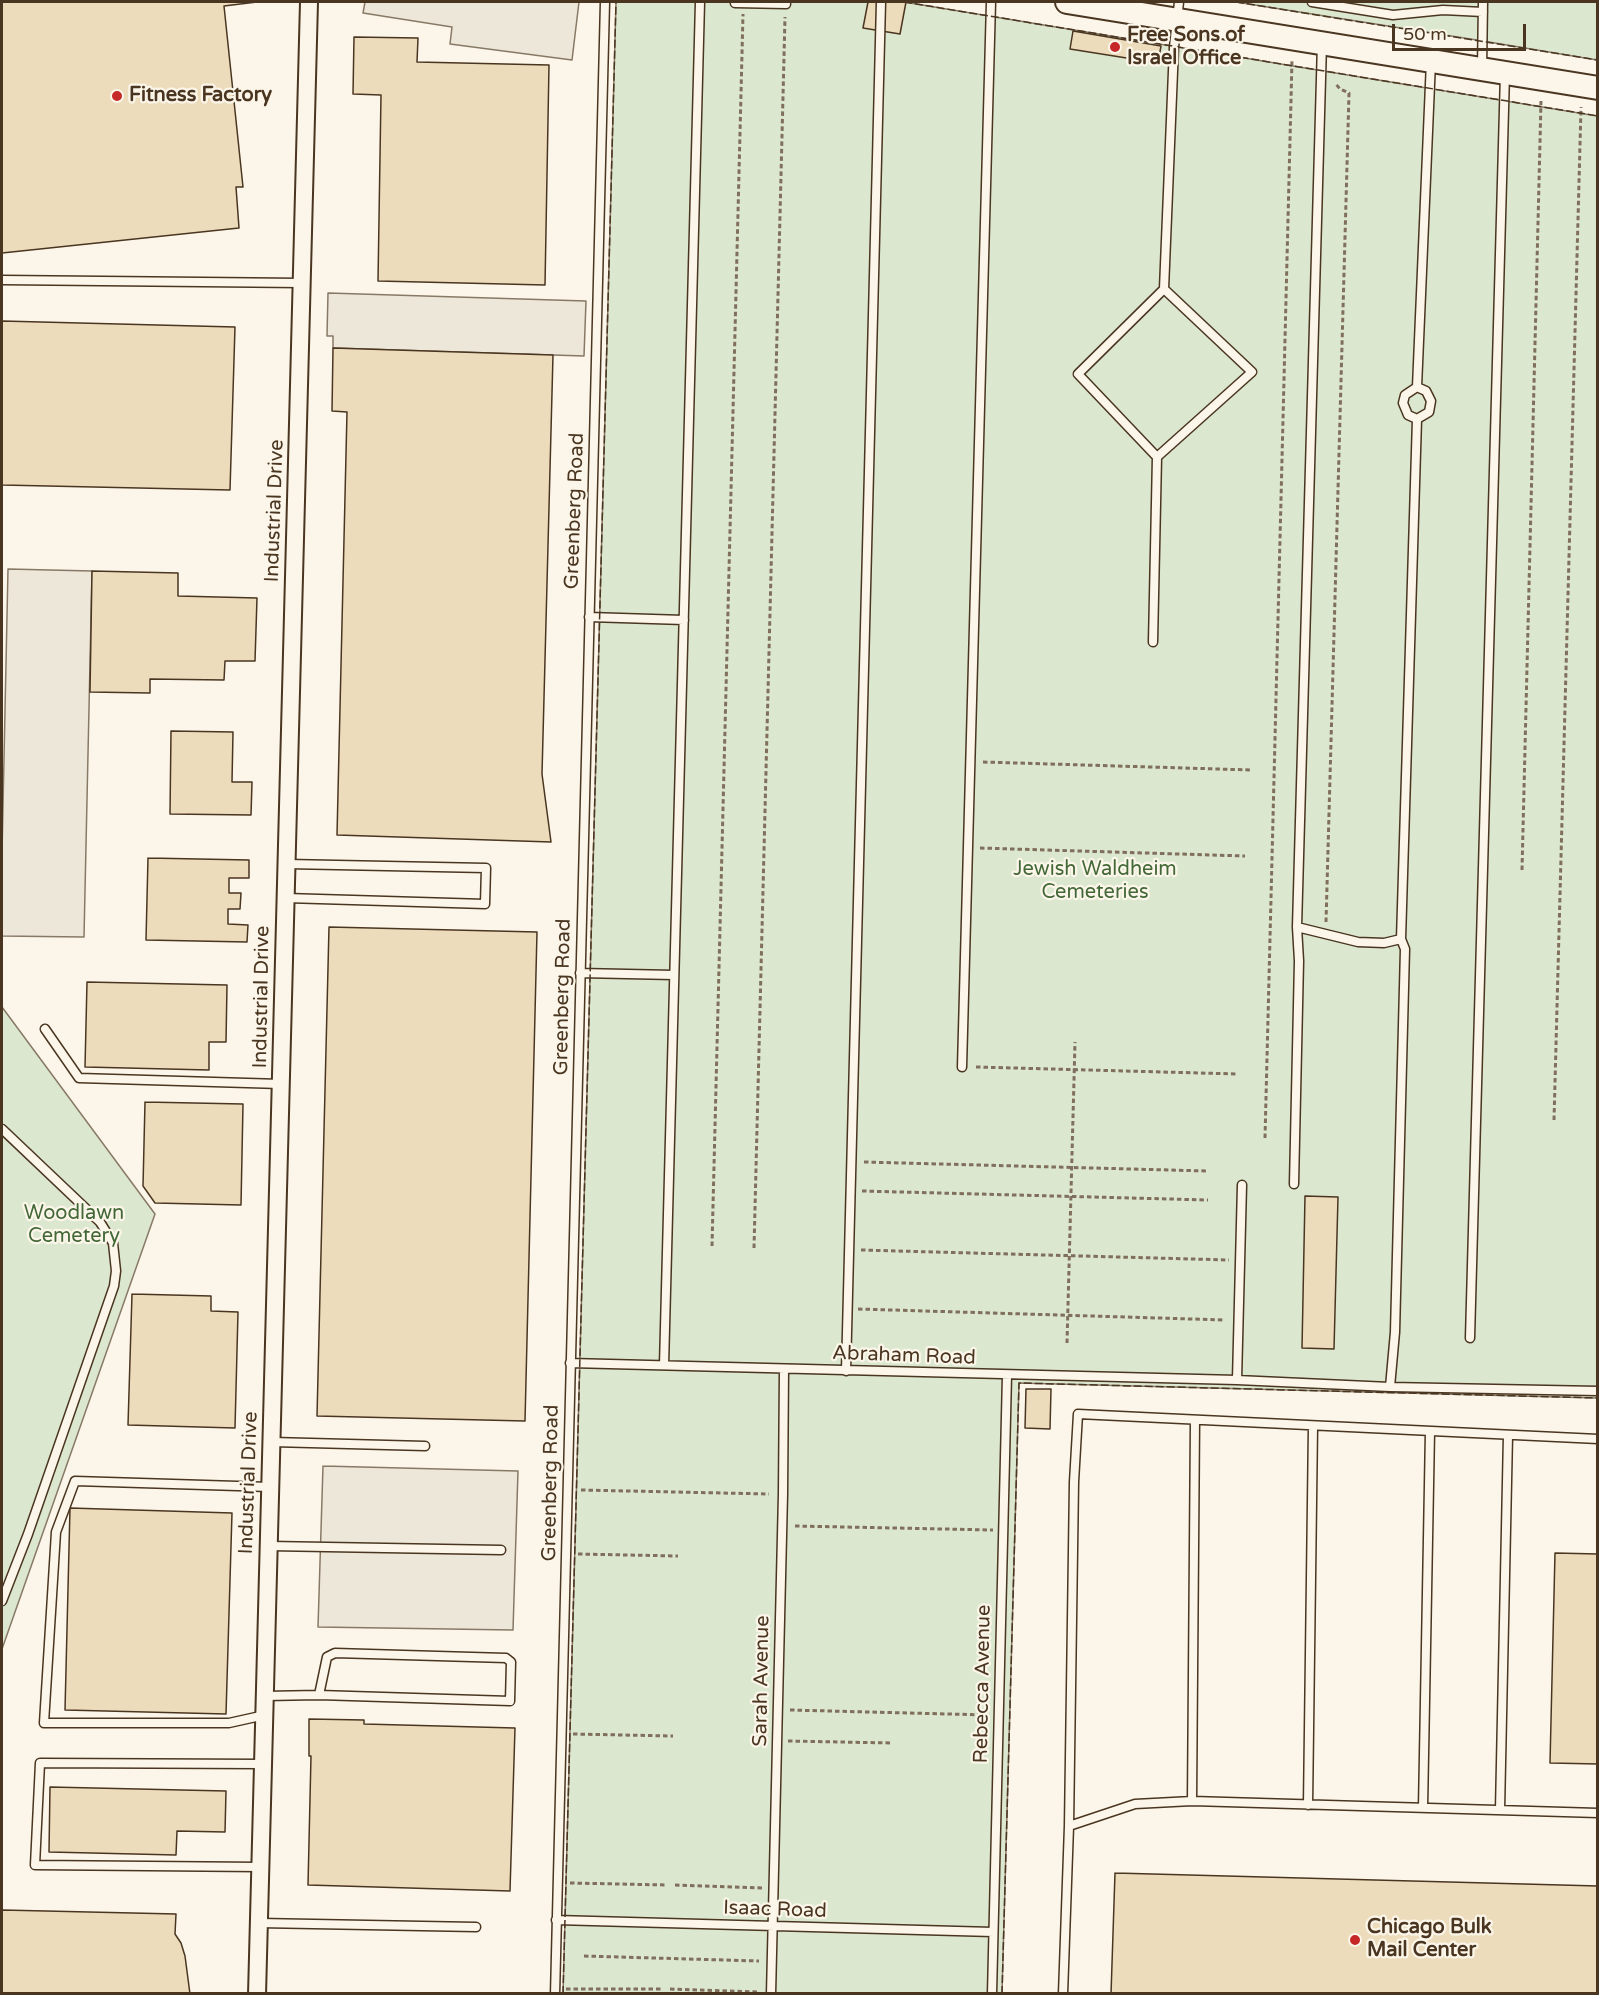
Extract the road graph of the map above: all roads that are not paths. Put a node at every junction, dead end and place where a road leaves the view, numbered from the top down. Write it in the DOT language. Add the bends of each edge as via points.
graph roads {
  1 [pos="309,2"];
  2 [pos="605,2"];
  3 [pos="700,2"];
  4 [pos="765,2"];
  5 [pos="881,2"];
  6 [pos="991,2"];
  7 [pos="1067,2"];
  8 [pos="1312,2"];
  9 [pos="1483,2"];
  10 [pos="739,3"];
  11 [pos="786,4"];
  12 [pos="1178,10"];
  13 [pos="1483,12"];
  14 [pos="1322,43"];
  15 [pos="1431,61"];
  16 [pos="1482,69"];
  17 [pos="1505,73"];
  18 [pos="1598,88"];
  19 [pos="2,280"];
  20 [pos="302,283"];
  21 [pos="1164,289"];
  22 [pos="1417,387"];
  23 [pos="1417,419"];
  24 [pos="1157,457"];
  25 [pos="589,617"];
  26 [pos="684,620"];
  27 [pos="1153,642"];
  28 [pos="287,864"];
  29 [pos="286,898"];
  30 [pos="1297,927"];
  31 [pos="1401,939"];
  32 [pos="580,973"];
  33 [pos="674,975"];
  34 [pos="45,1029"];
  35 [pos="962,1066"];
  36 [pos="281,1084"];
  37 [pos="2,1129"];
  38 [pos="1294,1184"];
  39 [pos="1242,1185"];
  40 [pos="1470,1338"];
  41 [pos="570,1363"];
  42 [pos="664,1365"];
  43 [pos="784,1369"];
  44 [pos="846,1371"];
  45 [pos="1007,1375"];
  46 [pos="1237,1380"];
  47 [pos="1390,1387"];
  48 [pos="1598,1391"];
  49 [pos="1195,1420"];
  50 [pos="1313,1426"];
  51 [pos="1430,1431"];
  52 [pos="1508,1435"];
  53 [pos="1598,1439"];
  54 [pos="272,1442"];
  55 [pos="425,1446"];
  56 [pos="270,1487"];
  57 [pos="269,1546"];
  58 [pos="501,1550"];
  59 [pos="2,1601"];
  60 [pos="319,1695"];
  61 [pos="265,1696"];
  62 [pos="265,1715"];
  63 [pos="263,1764"];
  64 [pos="1192,1801"];
  65 [pos="1308,1804"];
  66 [pos="1423,1808"];
  67 [pos="1500,1810"];
  68 [pos="1598,1813"];
  69 [pos="1070,1826"];
  70 [pos="261,1867"];
  71 [pos="556,1920"];
  72 [pos="259,1923"];
  73 [pos="772,1926"];
  74 [pos="476,1927"];
  75 [pos="993,1932"];
  76 [pos="555,1991"];
  77 [pos="771,1993"];
  78 [pos="257,1994"];
  79 [pos="992,1994"];
  80 [pos="1063,1994"];
  1 -- 20 [label="street, Industrial Drive"];
  2 -- 25 [label="lane, Greenberg Road"];
  3 -- 26 [label="lane"];
  4 -- 10 [label="lane"];
  4 -- 11 [label="lane"];
  5 -- 44 [label="lane"];
  6 -- 35 [label="lane"];
  7 -- 12 [label="main road"];
  8 -- 13 [label="lane" via="1393,15 1443,10"];
  9 -- 13 [label="lane"];
  12 -- 14 [label="main road"];
  12 -- 21 [label="lane"];
  13 -- 16 [label="lane"];
  14 -- 15 [label="main road"];
  14 -- 30 [label="lane"];
  15 -- 16 [label="main road"];
  15 -- 22 [label="lane"];
  16 -- 17 [label="main road"];
  17 -- 18 [label="main road"];
  17 -- 40 [label="lane"];
  19 -- 20 [label="lane"];
  20 -- 28 [label="street, Industrial Drive"];
  21 -- 24 [label="lane" via="1078,374"];
  21 -- 24 [label="lane" via="1252,372"];
  22 -- 23 [label="lane" via="1405,395 1403,404 1408,415"];
  22 -- 23 [label="lane" via="1426,391 1431,401 1429,412"];
  23 -- 31 [label="lane"];
  24 -- 27 [label="lane"];
  25 -- 26 [label="lane"];
  25 -- 32 [label="lane, Greenberg Road"];
  26 -- 33 [label="lane"];
  28 -- 29 [label="street, Industrial Drive"];
  28 -- 29 [label="lane" via="486,868 485,904"];
  29 -- 36 [label="street, Industrial Drive"];
  30 -- 31 [label="lane" via="1358,942"];
  30 -- 38 [label="lane"];
  31 -- 47 [label="lane" via="1405,949 1395,1332"];
  32 -- 33 [label="lane"];
  32 -- 41 [label="lane, Greenberg Road"];
  33 -- 42 [label="lane"];
  34 -- 36 [label="lane" via="79,1078"];
  36 -- 54 [label="street, Industrial Drive"];
  37 -- 59 [label="lane" via="100,1222 113,1243 116,1271 114,1286"];
  39 -- 46 [label="lane"];
  41 -- 42 [label="lane, Abraham Road"];
  41 -- 71 [label="lane, Greenberg Road"];
  42 -- 43 [label="lane, Abraham Road"];
  43 -- 44 [label="lane, Abraham Road"];
  43 -- 73 [label="lane, Sarah Avenue"];
  44 -- 45 [label="lane, Abraham Road"];
  45 -- 46 [label="lane, Abraham Road"];
  45 -- 75 [label="lane, Rebecca Avenue"];
  46 -- 47 [label="lane, Abraham Road"];
  47 -- 48 [label="lane, Abraham Road"];
  49 -- 50 [label="lane"];
  49 -- 64 [label="lane"];
  49 -- 69 [label="lane" via="1078,1414"];
  50 -- 51 [label="lane"];
  50 -- 65 [label="lane"];
  51 -- 52 [label="lane"];
  51 -- 66 [label="lane"];
  52 -- 53 [label="lane"];
  52 -- 67 [label="lane"];
  54 -- 55 [label="lane"];
  54 -- 56 [label="street, Industrial Drive"];
  56 -- 57 [label="street, Industrial Drive"];
  56 -- 62 [label="lane" via="75,1481 56,1532 44,1723 229,1723"];
  57 -- 58 [label="lane"];
  57 -- 61 [label="street, Industrial Drive"];
  60 -- 60 [label="lane" via="510,1701 511,1662 506,1658 335,1653 327,1657"];
  60 -- 61 [label="lane"];
  61 -- 62 [label="street, Industrial Drive"];
  62 -- 63 [label="street, Industrial Drive"];
  63 -- 70 [label="street, Industrial Drive"];
  63 -- 70 [label="lane" via="40,1763 35,1865"];
  64 -- 65 [label="lane"];
  64 -- 69 [label="lane" via="1135,1804"];
  65 -- 66 [label="lane"];
  66 -- 67 [label="lane"];
  67 -- 68 [label="lane"];
  69 -- 80 [label="lane"];
  70 -- 72 [label="street, Industrial Drive"];
  71 -- 73 [label="lane, Isaac Road"];
  71 -- 76 [label="lane, Greenberg Road"];
  72 -- 74 [label="lane"];
  72 -- 78 [label="street, Industrial Drive"];
  73 -- 75 [label="lane, Isaac Road"];
  73 -- 77 [label="lane, Sarah Avenue"];
  75 -- 79 [label="lane, Rebecca Avenue"];
}
